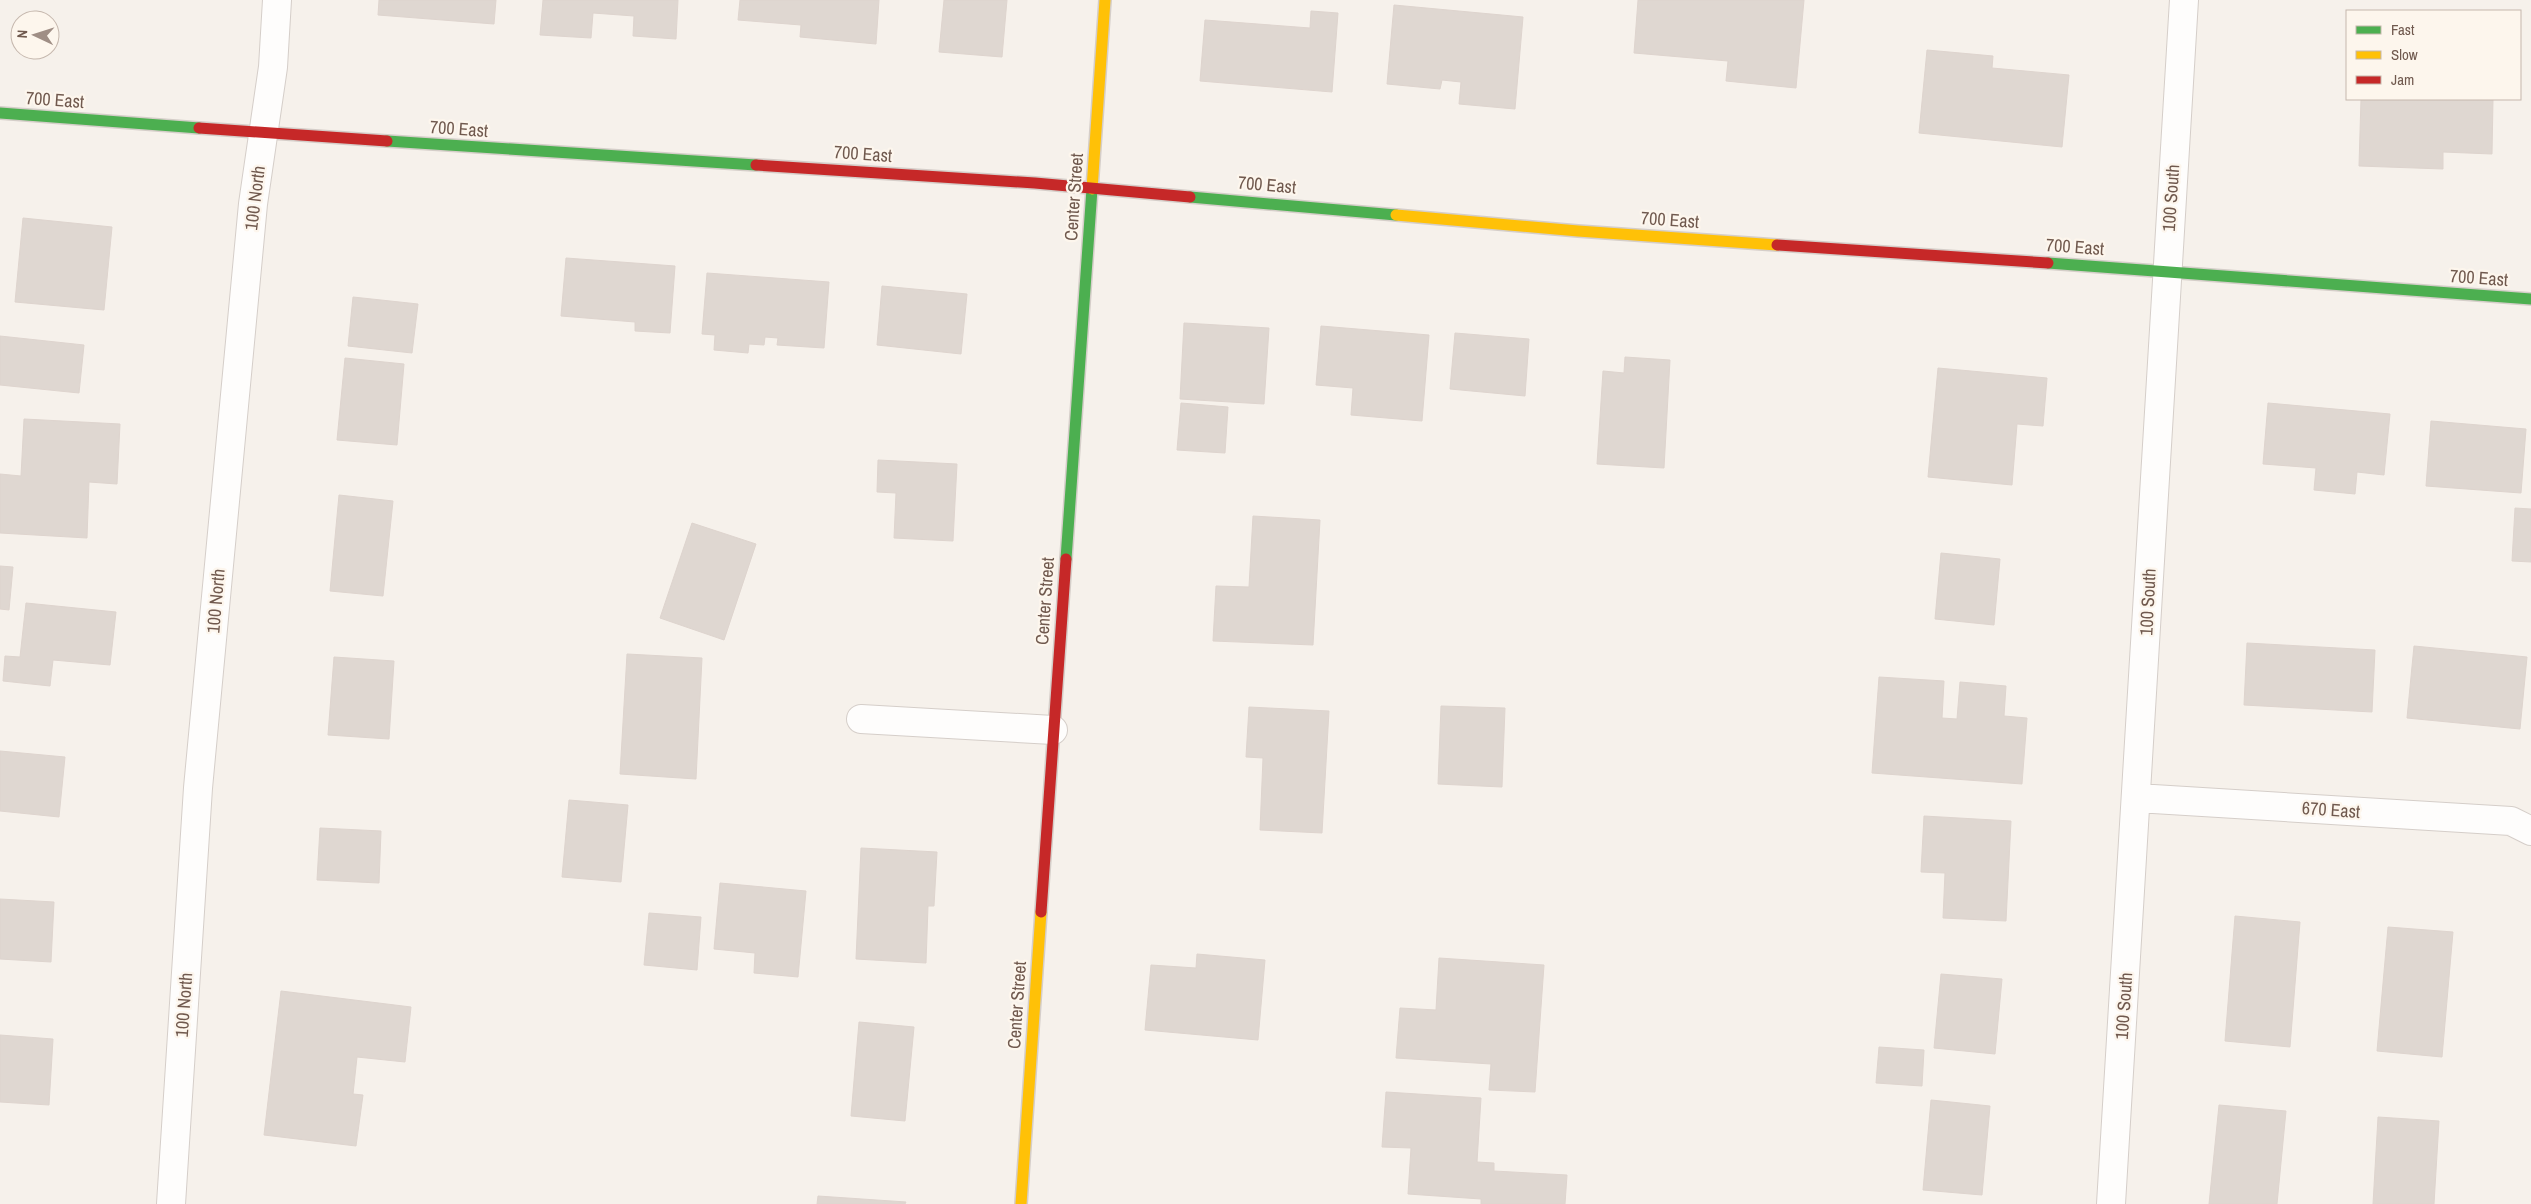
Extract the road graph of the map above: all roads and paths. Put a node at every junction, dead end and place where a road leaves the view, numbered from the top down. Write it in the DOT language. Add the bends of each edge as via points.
graph roads {
  1 [pos="277,0"];
  2 [pos="1105,0"];
  3 [pos="2184,0"];
  4 [pos="0,113"];
  5 [pos="264,133"];
  6 [pos="1092,187"];
  7 [pos="2166,271"];
  8 [pos="2531,299"];
  9 [pos="861,719"];
  10 [pos="1053,730"];
  11 [pos="2137,798"];
  12 [pos="2528,829"];
  13 [pos="171,1204"];
  14 [pos="1021,1204"];
  15 [pos="2111,1204"];
  1 -- 5 [label="street, 100 North" via="273,67"];
  2 -- 6 [label="street, Center Street"];
  3 -- 7 [label="street, 100 South"];
  4 -- 5 [label="street, 700 East"];
  5 -- 6 [label="street, 700 East"];
  5 -- 13 [label="street, 100 North" via="253,204 198,788"];
  6 -- 7 [label="street, 700 East" via="1578,231"];
  6 -- 10 [label="street, Center Street"];
  7 -- 8 [label="street, 700 East"];
  7 -- 11 [label="street, 100 South"];
  9 -- 10 [label="street"];
  10 -- 14 [label="street, Center Street"];
  11 -- 12 [label="street, 670 East" via="2511,821"];
  11 -- 15 [label="street, 100 South"];
}
